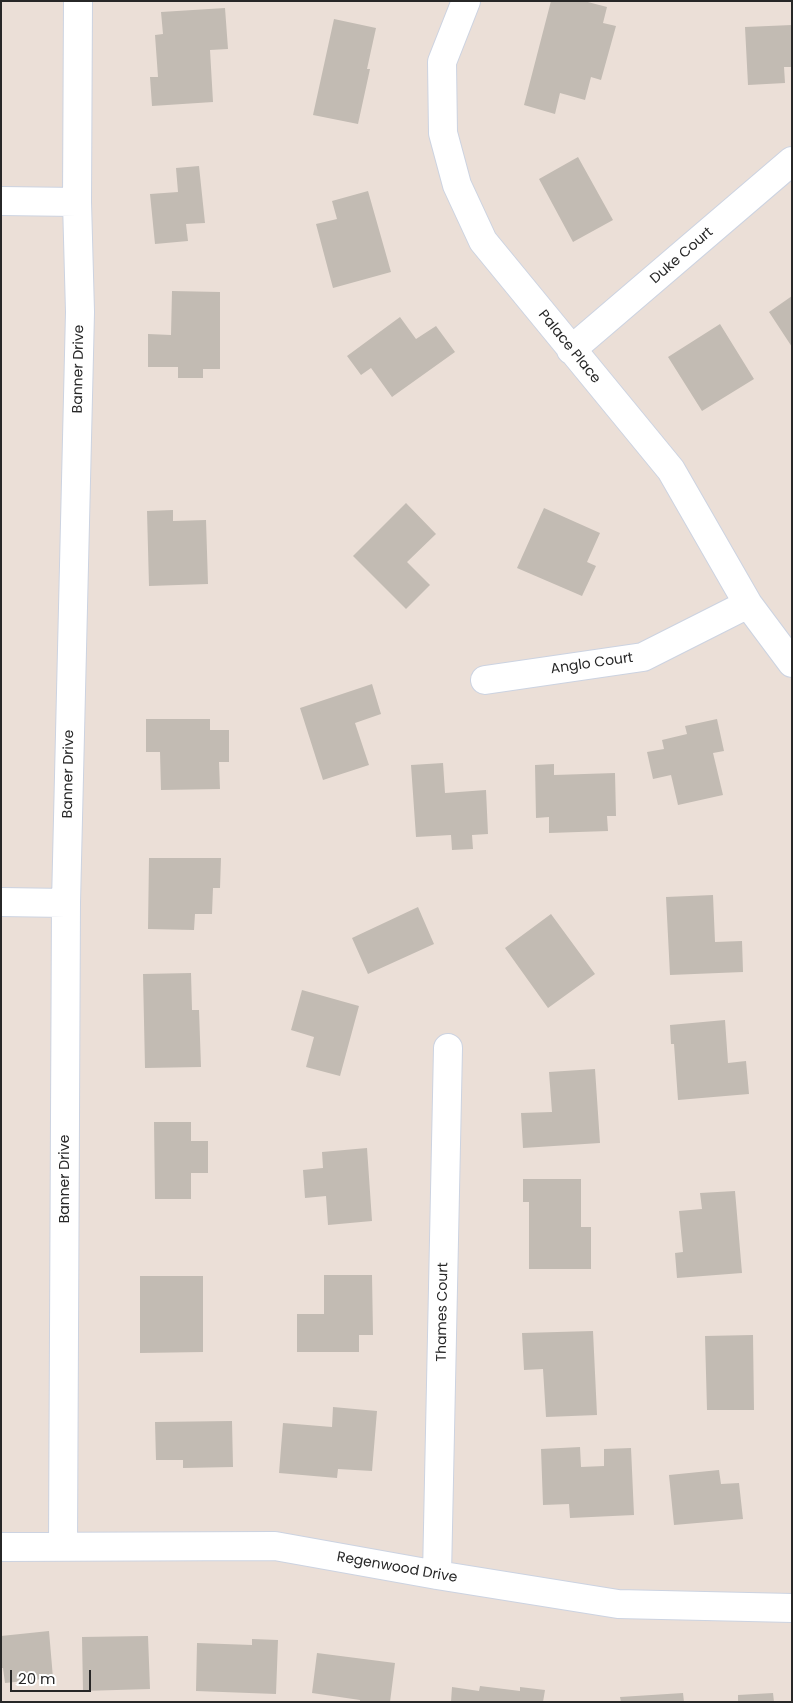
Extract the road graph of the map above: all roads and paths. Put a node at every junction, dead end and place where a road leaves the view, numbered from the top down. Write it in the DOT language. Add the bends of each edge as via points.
graph roads {
  1 [pos="78,1"];
  2 [pos="466,1"];
  3 [pos="792,162"];
  4 [pos="1,201"];
  5 [pos="77,202"];
  6 [pos="571,350"];
  7 [pos="748,604"];
  8 [pos="792,663"];
  9 [pos="484,680"];
  10 [pos="1,902"];
  11 [pos="66,903"];
  12 [pos="448,1048"];
  13 [pos="63,1546"];
  14 [pos="1,1547"];
  15 [pos="437,1576"];
  16 [pos="792,1608"];
  1 -- 5 [label="street, Banner Drive"];
  2 -- 6 [label="street, Palace Place" via="442,62 443,133 457,185 483,241"];
  3 -- 6 [label="street, Duke Court"];
  4 -- 5 [label="street"];
  5 -- 11 [label="street, Banner Drive" via="80,312"];
  6 -- 7 [label="street, Palace Place" via="671,470"];
  7 -- 8 [label="street, Palace Place"];
  7 -- 9 [label="street, Anglo Court" via="642,657"];
  10 -- 11 [label="street"];
  11 -- 13 [label="street, Banner Drive"];
  12 -- 15 [label="street, Thames Court"];
  13 -- 14 [label="street, Regenwood Drive"];
  13 -- 15 [label="street, Regenwood Drive" via="275,1546"];
  15 -- 16 [label="street, Regenwood Drive" via="618,1604"];
}
